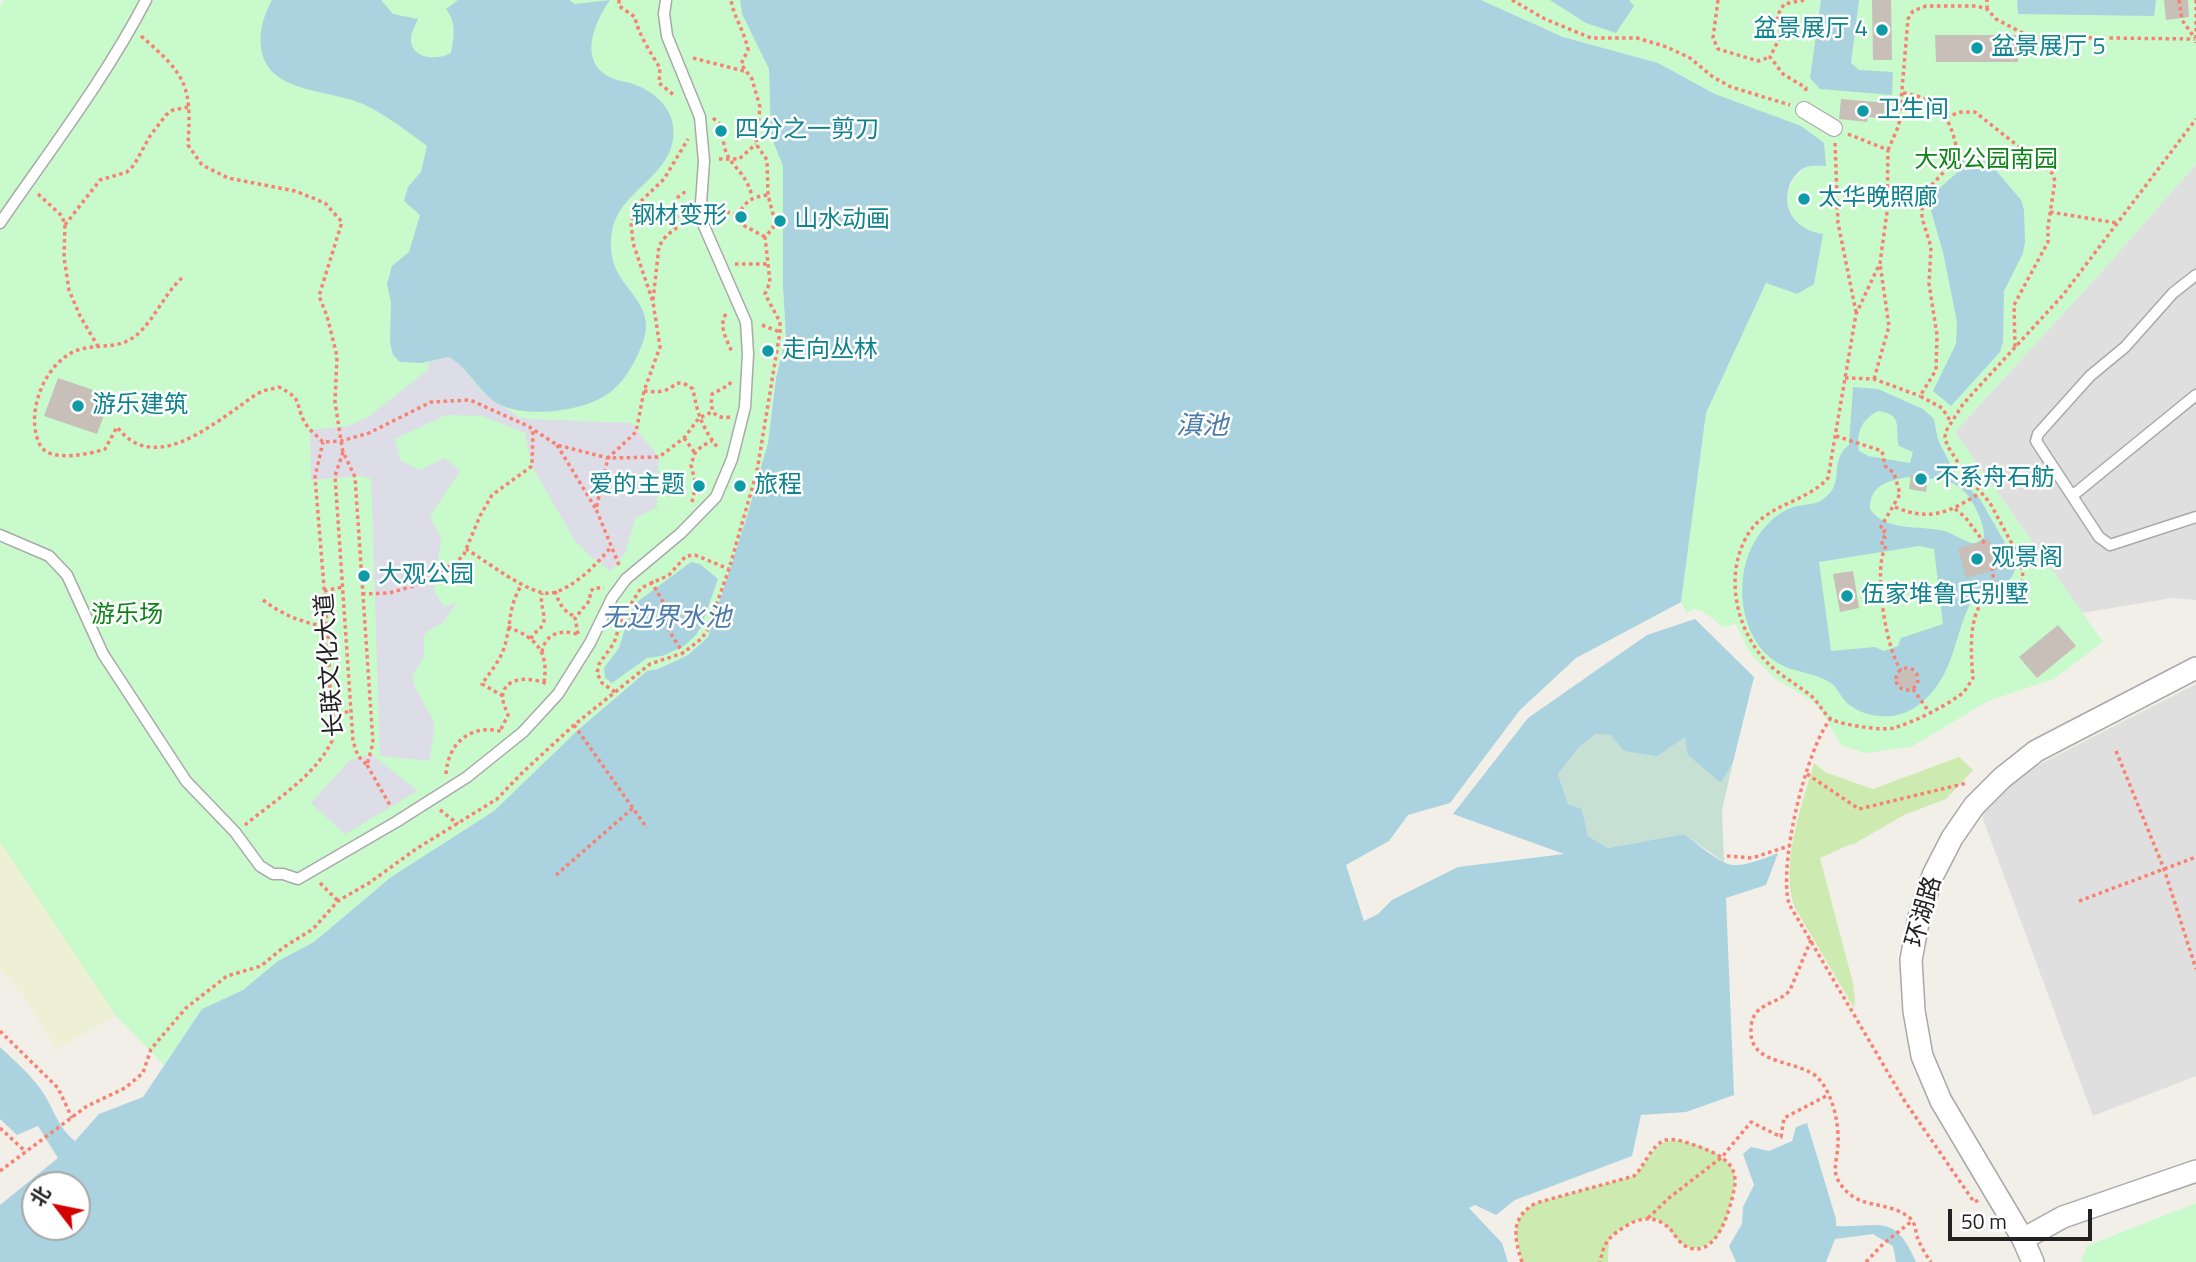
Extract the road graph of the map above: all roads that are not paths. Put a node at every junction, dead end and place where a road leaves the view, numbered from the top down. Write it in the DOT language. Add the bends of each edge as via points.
graph roads {
  1 [pos="146,0"];
  2 [pos="666,0"];
  3 [pos="1804,110"];
  4 [pos="1834,129"];
  5 [pos="0,223"];
  6 [pos="2196,275"];
  7 [pos="2196,396"];
  8 [pos="2072,496"];
  9 [pos="2196,517"];
  10 [pos="0,535"];
  11 [pos="2196,668"];
  12 [pos="2196,1171"];
  13 [pos="2023,1239"];
  14 [pos="2032,1262"];
  1 -- 5 [label="lane" via="67,128"];
  2 -- 10 [label="lane" via="667,36 700,117 704,161 701,213 746,322 742,416 732,459 716,497 626,579 558,694 467,777 298,879 273,874 260,866 186,781 103,654 67,575 49,555"];
  3 -- 4 [label="street"];
  6 -- 8 [label="lane" via="2090,376 2038,434 2036,441"];
  7 -- 8 [label="lane"];
  8 -- 9 [label="lane" via="2099,537 2110,545"];
  11 -- 13 [label="street, 环湖路" via="2036,751 2002,778 1974,806 1952,838 1919,917 1911,960 1922,1056 1941,1101"];
  12 -- 13 [label="street" via="2063,1217"];
  13 -- 14 [label="street, 环湖路"];
}
